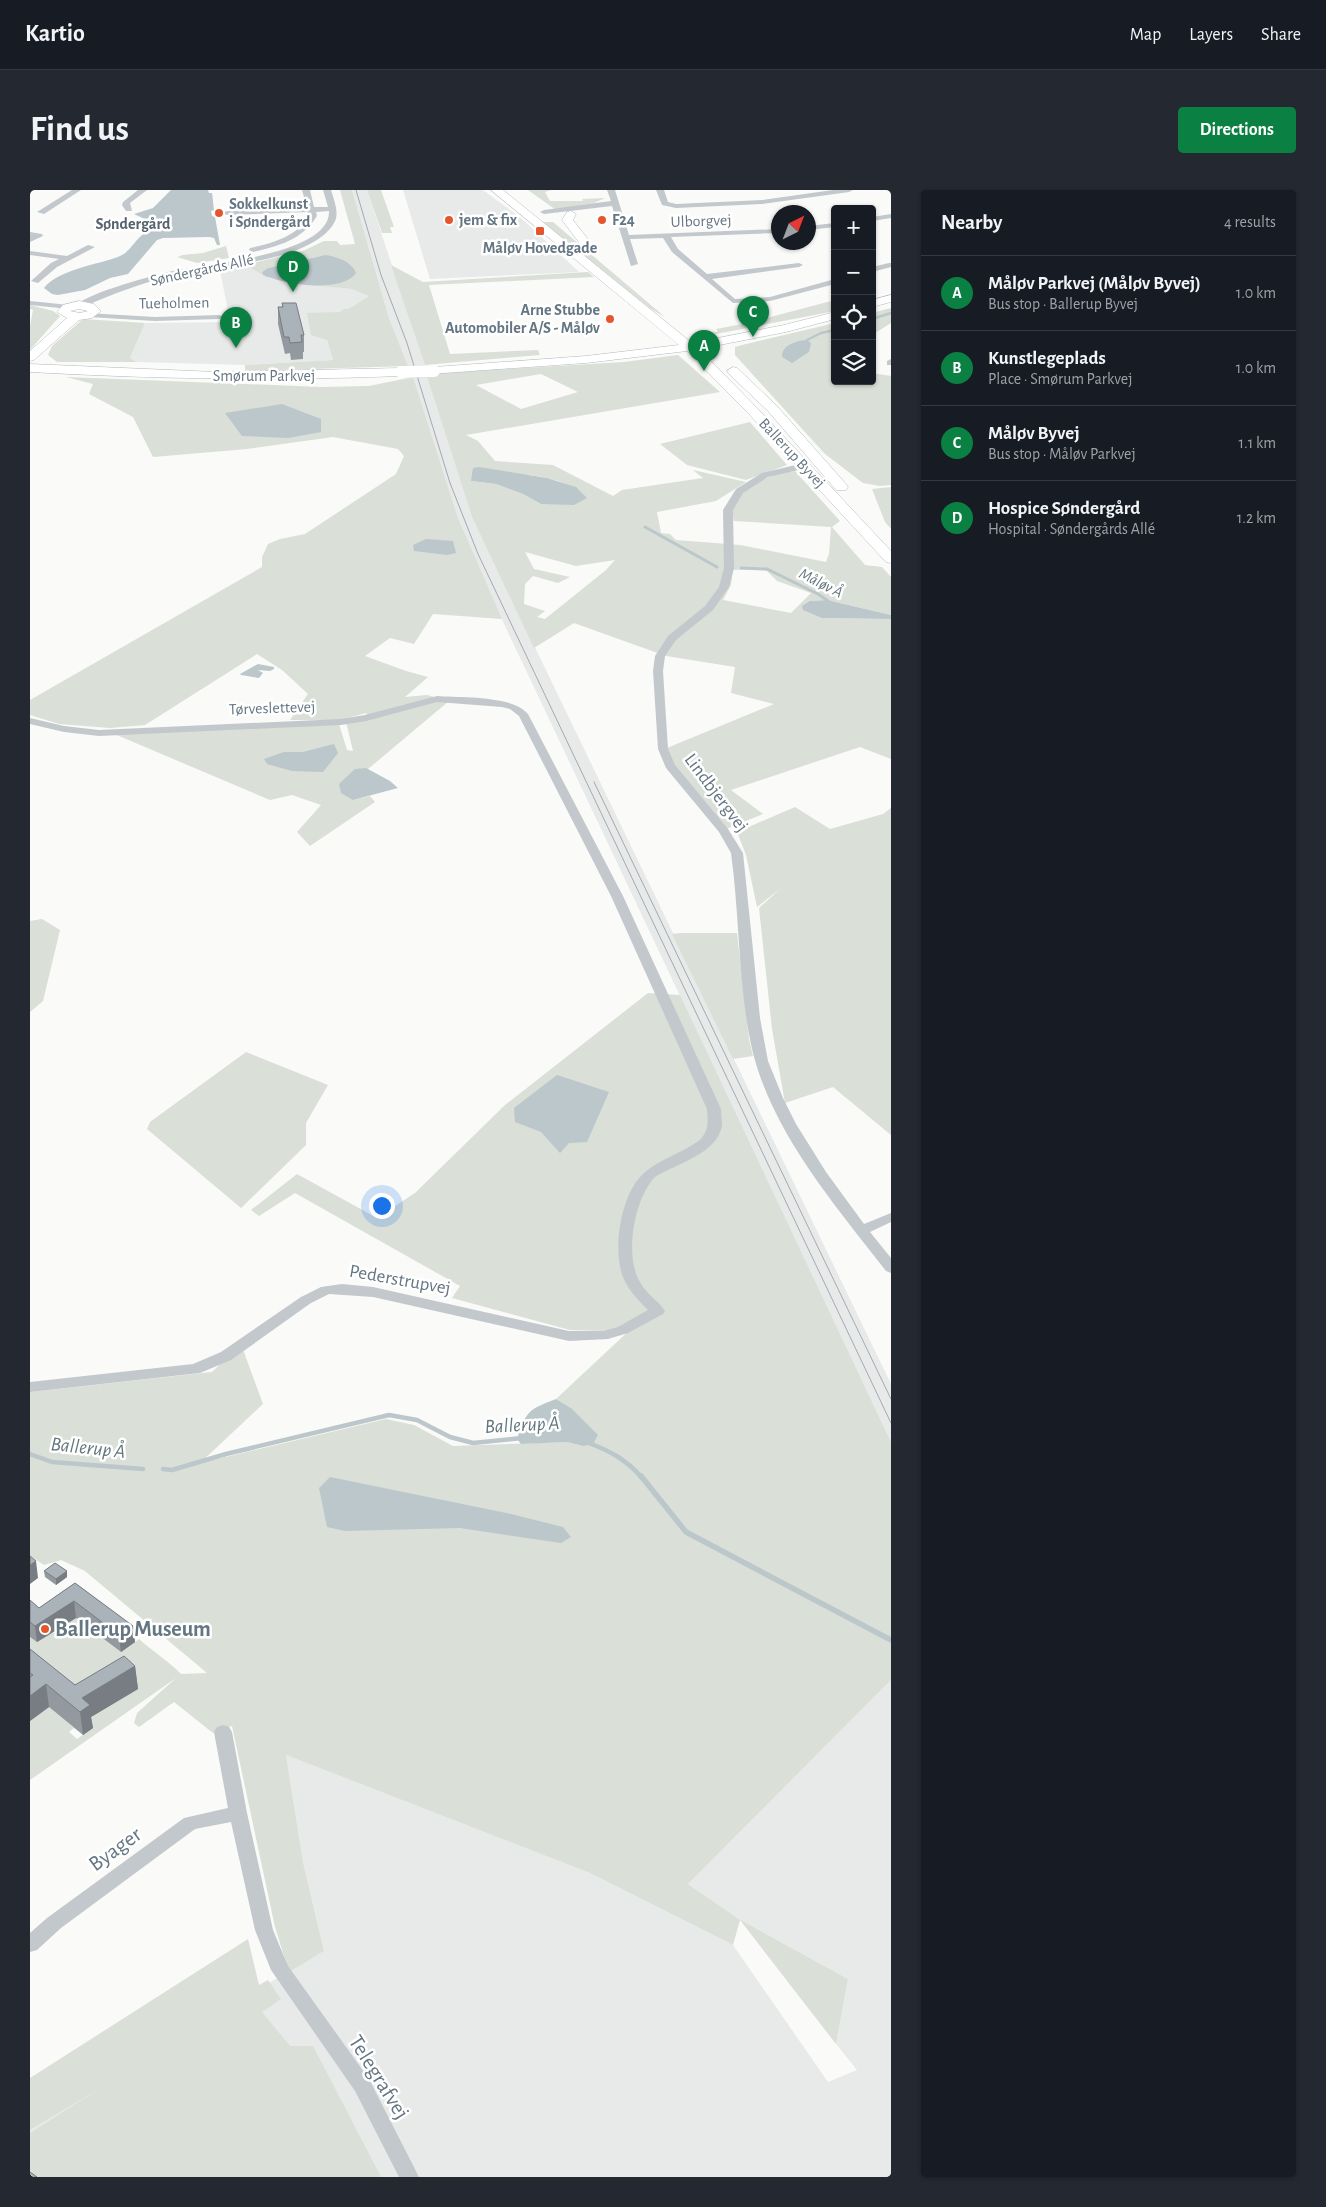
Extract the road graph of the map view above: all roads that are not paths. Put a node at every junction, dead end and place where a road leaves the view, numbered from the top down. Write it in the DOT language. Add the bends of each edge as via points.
graph roads {
  1 [pos="77,190"];
  2 [pos="127,190"];
  3 [pos="306,190"];
  4 [pos="328,190"];
  5 [pos="611,190"];
  6 [pos="660,190"];
  7 [pos="849,190"];
  8 [pos="141,191"];
  9 [pos="498,192"];
  10 [pos="509,201"];
  11 [pos="616,205"];
  12 [pos="30,207"];
  13 [pos="129,208"];
  14 [pos="332,209"];
  15 [pos="311,210"];
  16 [pos="542,210"];
  17 [pos="227,213"];
  18 [pos="571,214"];
  19 [pos="891,216"];
  20 [pos="876,219"];
  21 [pos="831,225"];
  22 [pos="816,227"];
  23 [pos="771,231"];
  24 [pos="30,234"];
  25 [pos="666,236"];
  26 [pos="625,237"];
  27 [pos="30,240"];
  28 [pos="91,247"];
  29 [pos="253,250"];
  30 [pos="591,251"];
  31 [pos="30,253"];
  32 [pos="66,258"];
  33 [pos="634,264"];
  34 [pos="798,265"];
  35 [pos="889,265"];
  36 [pos="876,269"];
  37 [pos="706,277"];
  38 [pos="35,281"];
  39 [pos="831,282"];
  40 [pos="891,298"];
  41 [pos="876,303"];
  42 [pos="79,311"];
  43 [pos="831,315"];
  44 [pos="219,317"];
  45 [pos="692,341"];
  46 [pos="30,357"];
  47 [pos="497,366"];
  48 [pos="30,368"];
  49 [pos="804,466"];
  50 [pos="891,542"];
  51 [pos="891,559"];
  52 [pos="30,721"];
  53 [pos="891,1217"];
  54 [pos="862,1230"];
  55 [pos="891,1268"];
  56 [pos="658,1311"];
  57 [pos="30,1387"];
  58 [pos="223,1732"];
  59 [pos="238,1813"];
  60 [pos="30,1944"];
  61 [pos="409,2177"];
  1 -- 12 [label="street" via="43,211"];
  2 -- 8 [label="street"];
  3 -- 15 [label="street"];
  4 -- 14 [label="street"];
  5 -- 11 [label="street"];
  6 -- 7 [label="street" via="665,203 676,206 762,202"];
  8 -- 13 [label="street" via="127,202"];
  9 -- 10 [label="main road"];
  9 -- 16 [label="main road" via="514,195"];
  10 -- 16 [label="main road" via="538,216"];
  10 -- 45 [label="main road"];
  11 -- 16 [label="street"];
  11 -- 18 [label="street"];
  11 -- 26 [label="street"];
  14 -- 15 [label="street"];
  14 -- 42 [label="street, Søndergårds Allé" via="333,216 324,232 301,245 268,256 175,273 110,293"];
  15 -- 17 [label="street"];
  15 -- 29 [label="street, Søndergårds Allé" via="310,222 298,233 276,244"];
  16 -- 18 [label="street"];
  16 -- 30 [label="main road"];
  18 -- 30 [label="main road" via="567,220"];
  19 -- 20 [label="street"];
  21 -- 22 [label="street"];
  23 -- 25 [label="street, Ulborgvej"];
  24 -- 27 [label="street" via="39,236"];
  25 -- 26 [label="street, Ulborgvej"];
  25 -- 37 [label="street" via="675,250"];
  26 -- 33 [label="street"];
  28 -- 32 [label="street"];
  30 -- 45 [label="main road"];
  31 -- 32 [label="street"];
  32 -- 38 [label="street"];
  34 -- 37 [label="street"];
  35 -- 36 [label="street"];
  37 -- 39 [label="street" via="733,301 741,302 774,298"];
  40 -- 41 [label="main road"];
  42 -- 44 [label="street, Tueholmen" via="130,318"];
  42 -- 46 [label="main road, Søndergårds Allé"];
  43 -- 45 [label="main road"];
  45 -- 47 [label="main road, Smørum Parkvej"];
  45 -- 47 [label="main road, Smørum Parkvej" via="601,359"];
  45 -- 49 [label="main road, Ballerup Byvej"];
  45 -- 50 [label="main road, Ballerup Byvej" via="721,359 772,408"];
  47 -- 48 [label="main road, Smørum Parkvej, bridge" via="336,376 208,376"];
  49 -- 51 [label="main road, Ballerup Byvej"];
  49 -- 54 [label="street, Lindbjergvej" via="752,481 739,491 728,510 729,568 724,587 709,608 672,638 660,656 663,749 670,766 724,831 737,853 754,1027 765,1070 784,1114 809,1156"];
  52 -- 56 [label="street, Tørveslettevej" via="64,729 99,732 341,722 438,699 514,707 523,714 604,870 714,1109 715,1125 711,1137 700,1147 656,1169 642,1182 632,1200 625,1256 629,1276 642,1296"];
  53 -- 54 [label="street"];
  54 -- 55 [label="street, Lindbjergvej"];
  56 -- 57 [label="street, Pederstrupvej" via="623,1330 603,1336 569,1336 372,1292 326,1290 306,1300 226,1356 195,1370"];
  58 -- 59 [label="street"];
  59 -- 60 [label="street, Byager" via="190,1824"];
  59 -- 61 [label="street, Telegrafvej" via="264,1930 280,1970 362,2084"];
}
